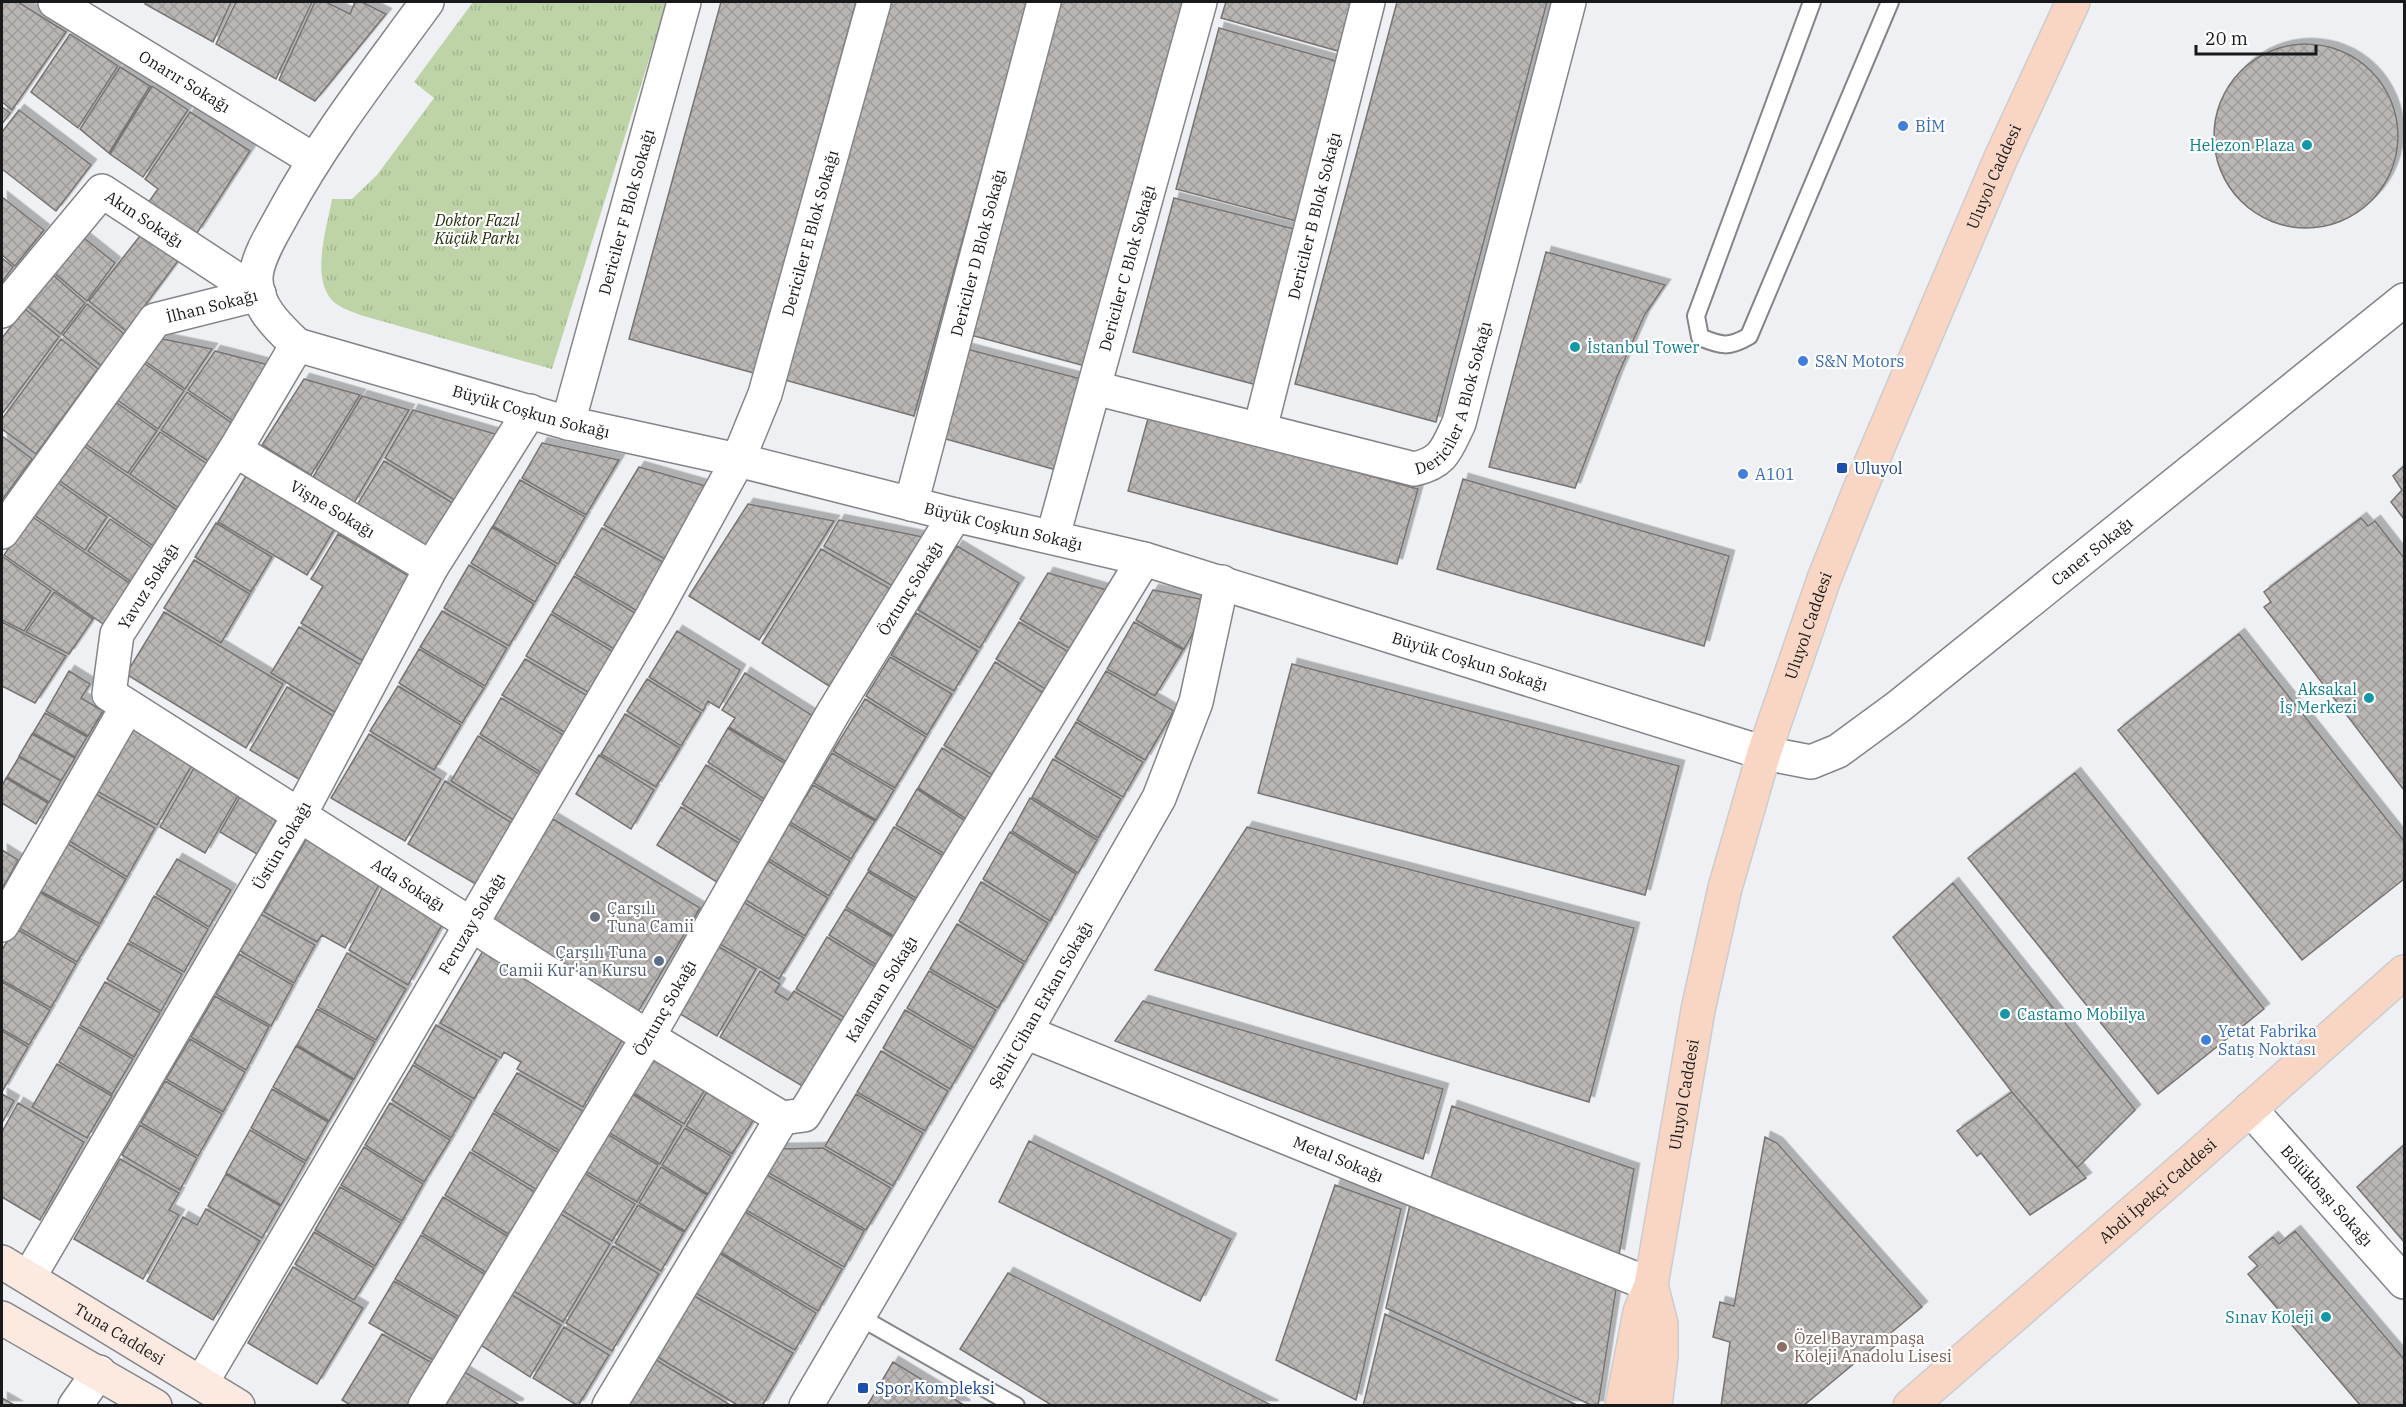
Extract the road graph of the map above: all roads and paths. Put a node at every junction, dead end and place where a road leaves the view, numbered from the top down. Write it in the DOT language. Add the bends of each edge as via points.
graph roads {
  1 [pos="54,2"];
  2 [pos="428,2"];
  3 [pos="684,2"];
  4 [pos="874,2"];
  5 [pos="1044,2"];
  6 [pos="1200,2"];
  7 [pos="1368,2"];
  8 [pos="1569,2"];
  9 [pos="1812,2"];
  10 [pos="1890,2"];
  11 [pos="2073,2"];
  12 [pos="314,160"];
  13 [pos="259,294"];
  14 [pos="2404,300"];
  15 [pos="2,311"];
  16 [pos="297,345"];
  17 [pos="1095,387"];
  18 [pos="530,411"];
  19 [pos="568,423"];
  20 [pos="1260,429"];
  21 [pos="235,450"];
  22 [pos="738,460"];
  23 [pos="911,504"];
  24 [pos="955,515"];
  25 [pos="2,532"];
  26 [pos="1053,536"];
  27 [pos="1144,559"];
  28 [pos="431,568"];
  29 [pos="1222,582"];
  30 [pos="127,707"];
  31 [pos="1764,753"];
  32 [pos="299,816"];
  33 [pos="471,924"];
  34 [pos="2,926"];
  35 [pos="2404,972"];
  36 [pos="1025,1032"];
  37 [pos="648,1037"];
  38 [pos="2250,1108"];
  39 [pos="782,1118"];
  40 [pos="15,1270"];
  41 [pos="2404,1282"];
  42 [pos="1651,1285"];
  43 [pos="858,1316"];
  44 [pos="2,1318"];
  45 [pos="99,1372"];
  46 [pos="202,1382"];
  47 [pos="75,1406"];
  48 [pos="155,1406"];
  49 [pos="238,1406"];
  50 [pos="425,1406"];
  51 [pos="609,1406"];
  52 [pos="806,1406"];
  53 [pos="1016,1406"];
  54 [pos="1622,1406"];
  55 [pos="1655,1406"];
  56 [pos="1910,1406"];
  1 -- 12 [label="street, Onarır Sokağı"];
  2 -- 12 [label="street, İlhan Sokağı"];
  3 -- 19 [label="street, Dericiler F Blok Sokağı"];
  4 -- 22 [label="street, Dericiler E Blok Sokağı" via="765,394"];
  5 -- 23 [label="street, Dericiler D Blok Sokağı"];
  6 -- 17 [label="street, Dericiler C Blok Sokağı"];
  7 -- 20 [label="street, Dericiler B Blok Sokağı"];
  8 -- 20 [label="street, Dericiler A Blok Sokağı" via="1459,423 1443,454 1430,466 1414,469"];
  9 -- 10 [label="lane" via="1696,316 1700,337 1718,345 1735,344 1749,336"];
  11 -- 31 [label="main road, Uluyol Caddesi" via="2000,160 1858,494"];
  12 -- 13 [label="street, İlhan Sokağı" via="268,241 256,276"];
  13 -- 15 [label="street, Akın Sokağı" via="102,191"];
  13 -- 16 [label="street, Büyük Coşkun Sokağı" via="271,321"];
  13 -- 25 [label="street, İlhan Sokağı" via="155,321"];
  14 -- 31 [label="street, Caner Sokağı" via="1907,700 1838,751 1811,762"];
  16 -- 18 [label="street, Büyük Coşkun Sokağı"];
  16 -- 21 [label="street, Yavuz Sokağı"];
  17 -- 20 [label="street, Dericiler A Blok Sokağı"];
  17 -- 26 [label="street, Dericiler C Blok Sokağı"];
  18 -- 19 [label="street, Büyük Coşkun Sokağı"];
  18 -- 28 [label="street, Üstün Sokağı"];
  19 -- 22 [label="street, Büyük Coşkun Sokağı"];
  21 -- 28 [label="street, Vişne Sokağı"];
  21 -- 30 [label="street, Yavuz Sokağı" via="117,634 109,694"];
  22 -- 23 [label="street, Büyük Coşkun Sokağı"];
  22 -- 33 [label="street, Feruzay Sokağı" via="653,615"];
  23 -- 24 [label="street, Büyük Coşkun Sokağı"];
  24 -- 26 [label="street, Büyük Coşkun Sokağı"];
  24 -- 37 [label="street, Öztunç Sokağı" via="833,713"];
  26 -- 27 [label="street, Büyük Coşkun Sokağı"];
  27 -- 29 [label="street, Büyük Coşkun Sokağı"];
  27 -- 39 [label="street, Kalaman Sokağı" via="804,1115"];
  28 -- 32 [label="street, Üstün Sokağı"];
  29 -- 31 [label="street, Büyük Coşkun Sokağı"];
  29 -- 36 [label="street, Şehit Cihan Erkan Sokağı" via="1196,702 1159,798"];
  30 -- 32 [label="street, Ada Sokağı"];
  30 -- 34 [label="street"];
  31 -- 42 [label="main road, Uluyol Caddesi" via="1725,888 1701,999"];
  32 -- 33 [label="street, Ada Sokağı"];
  32 -- 40 [label="street, Üstün Sokağı"];
  33 -- 37 [label="street, Ada Sokağı"];
  33 -- 46 [label="street, Feruzay Sokağı"];
  35 -- 38 [label="main road, Abdi İpekçi Caddesi"];
  36 -- 42 [label="street, Metal Sokağı"];
  36 -- 43 [label="street, Şehit Cihan Erkan Sokağı"];
  37 -- 39 [label="street, Ada Sokağı"];
  37 -- 50 [label="street, Öztunç Sokağı"];
  38 -- 41 [label="street, Bölükbaşı Sokağı"];
  38 -- 56 [label="main road, Abdi İpekçi Caddesi"];
  39 -- 51 [label="street"];
  40 -- 46 [label="main road, Tuna Caddesi"];
  42 -- 54 [label="main road" via="1640,1312"];
  42 -- 55 [label="main road" via="1661,1324"];
  43 -- 52 [label="street, Şehit Cihan Erkan Sokağı"];
  43 -- 53 [label="lane"];
  44 -- 45 [label="main road"];
  45 -- 47 [label="street"];
  45 -- 48 [label="main road"];
  46 -- 49 [label="main road, Tuna Caddesi"];
}
